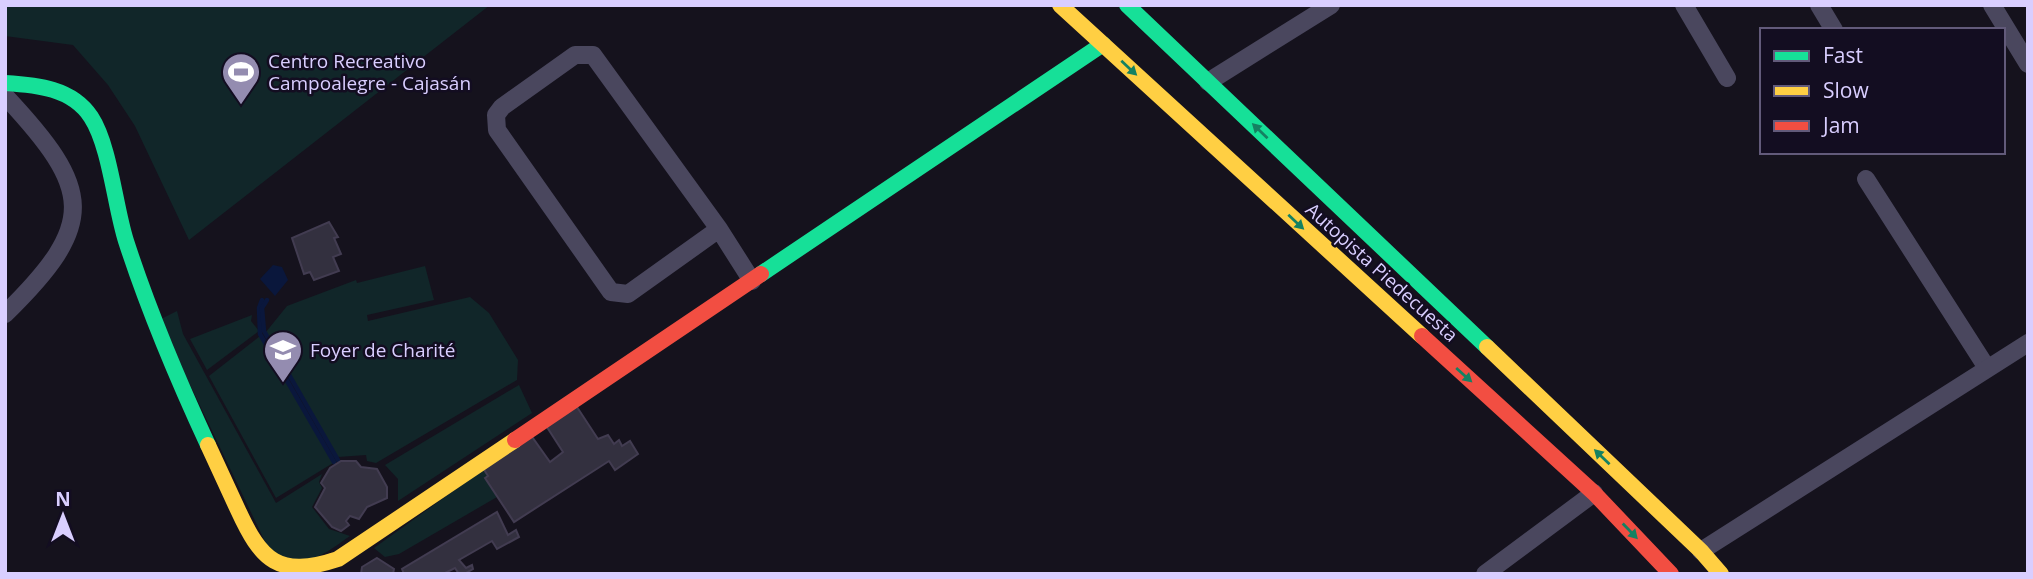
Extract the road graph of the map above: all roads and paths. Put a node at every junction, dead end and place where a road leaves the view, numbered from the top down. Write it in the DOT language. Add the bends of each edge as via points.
graph roads {
  1 [pos="1060,5"];
  2 [pos="1127,5"];
  3 [pos="1331,5"];
  4 [pos="1684,5"];
  5 [pos="1819,5"];
  6 [pos="1993,5"];
  7 [pos="1833,28"];
  8 [pos="1103,44"];
  9 [pos="2028,64"];
  10 [pos="1727,78"];
  11 [pos="1208,82"];
  12 [pos="5,83"];
  13 [pos="5,96"];
  14 [pos="1866,179"];
  15 [pos="719,229"];
  16 [pos="752,281"];
  17 [pos="5,314"];
  18 [pos="2028,343"];
  19 [pos="1987,368"];
  20 [pos="1594,493"];
  21 [pos="1701,551"];
  22 [pos="1485,574"];
  23 [pos="1671,574"];
  24 [pos="1720,574"];
  1 -- 8 [label="main road, Autopista Piedecuesta"];
  2 -- 11 [label="main road, Autopista Piedecuesta"];
  3 -- 11 [label="street"];
  4 -- 10 [label="street"];
  5 -- 7 [label="street"];
  6 -- 9 [label="street"];
  8 -- 16 [label="main road"];
  8 -- 20 [label="main road, Autopista Piedecuesta, one-way"];
  21 -- 11 [label="main road, Autopista Piedecuesta, one-way"];
  12 -- 16 [label="main road" via="39,85 67,95 91,117 125,238 162,345 256,550 267,565 284,572 303,573 330,564"];
  13 -- 17 [label="street" via="44,141 66,175 74,202 72,228 59,255"];
  14 -- 19 [label="street"];
  15 -- 15 [label="street" via="593,55 575,55 496,115 497,130 611,292 628,294"];
  15 -- 16 [label="street"];
  18 -- 19 [label="street"];
  19 -- 21 [label="street"];
  20 -- 22 [label="street"];
  20 -- 23 [label="main road, Autopista Piedecuesta, one-way"];
  21 -- 24 [label="main road, Autopista Piedecuesta"];
}
